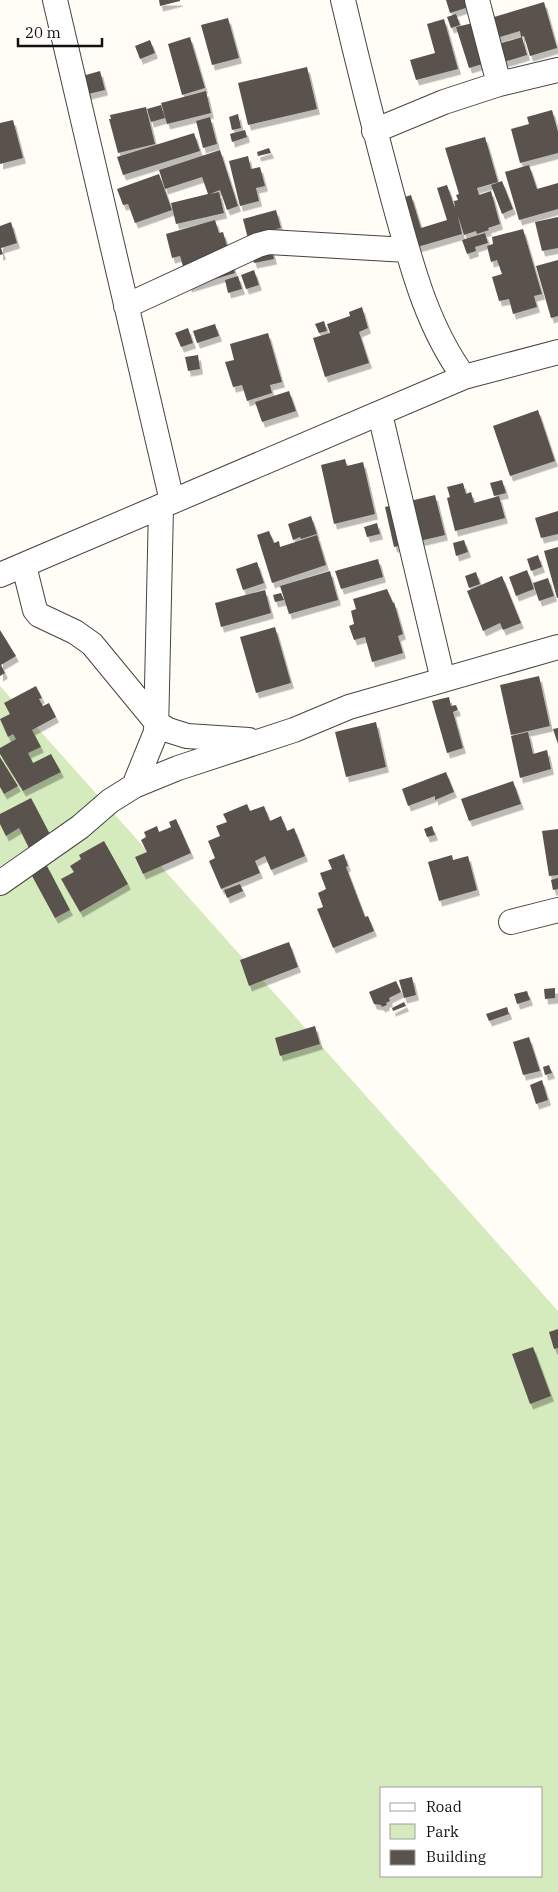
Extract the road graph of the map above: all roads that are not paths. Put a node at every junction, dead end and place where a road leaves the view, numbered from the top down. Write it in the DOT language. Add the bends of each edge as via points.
graph roads {
  1 [pos="55,0"];
  2 [pos="343,0"];
  3 [pos="477,0"];
  4 [pos="558,70"];
  5 [pos="499,84"];
  6 [pos="374,131"];
  7 [pos="407,250"];
  8 [pos="126,306"];
  9 [pos="558,352"];
  10 [pos="464,377"];
  11 [pos="380,414"];
  12 [pos="167,504"];
  13 [pos="24,566"];
  14 [pos="0,575"];
  15 [pos="558,647"];
  16 [pos="443,680"];
  17 [pos="157,723"];
  18 [pos="261,741"];
  19 [pos="134,786"];
  20 [pos="0,883"];
  21 [pos="558,910"];
  22 [pos="511,922"];
  1 -- 8 [label="street"];
  2 -- 6 [label="street"];
  3 -- 5 [label="street"];
  4 -- 5 [label="street"];
  5 -- 6 [label="street" via="444,102"];
  6 -- 7 [label="street"];
  7 -- 8 [label="street" via="269,242"];
  7 -- 10 [label="street" via="435,329"];
  8 -- 12 [label="street"];
  9 -- 10 [label="street"];
  10 -- 11 [label="street"];
  11 -- 12 [label="street"];
  11 -- 16 [label="street"];
  12 -- 13 [label="street"];
  12 -- 17 [label="street"];
  13 -- 14 [label="street"];
  13 -- 17 [label="street" via="35,610 92,644"];
  15 -- 16 [label="street"];
  16 -- 18 [label="street" via="349,707"];
  17 -- 18 [label="street" via="182,735"];
  17 -- 19 [label="street" via="153,742"];
  18 -- 19 [label="street"];
  19 -- 20 [label="street"];
  21 -- 22 [label="street"];
}
